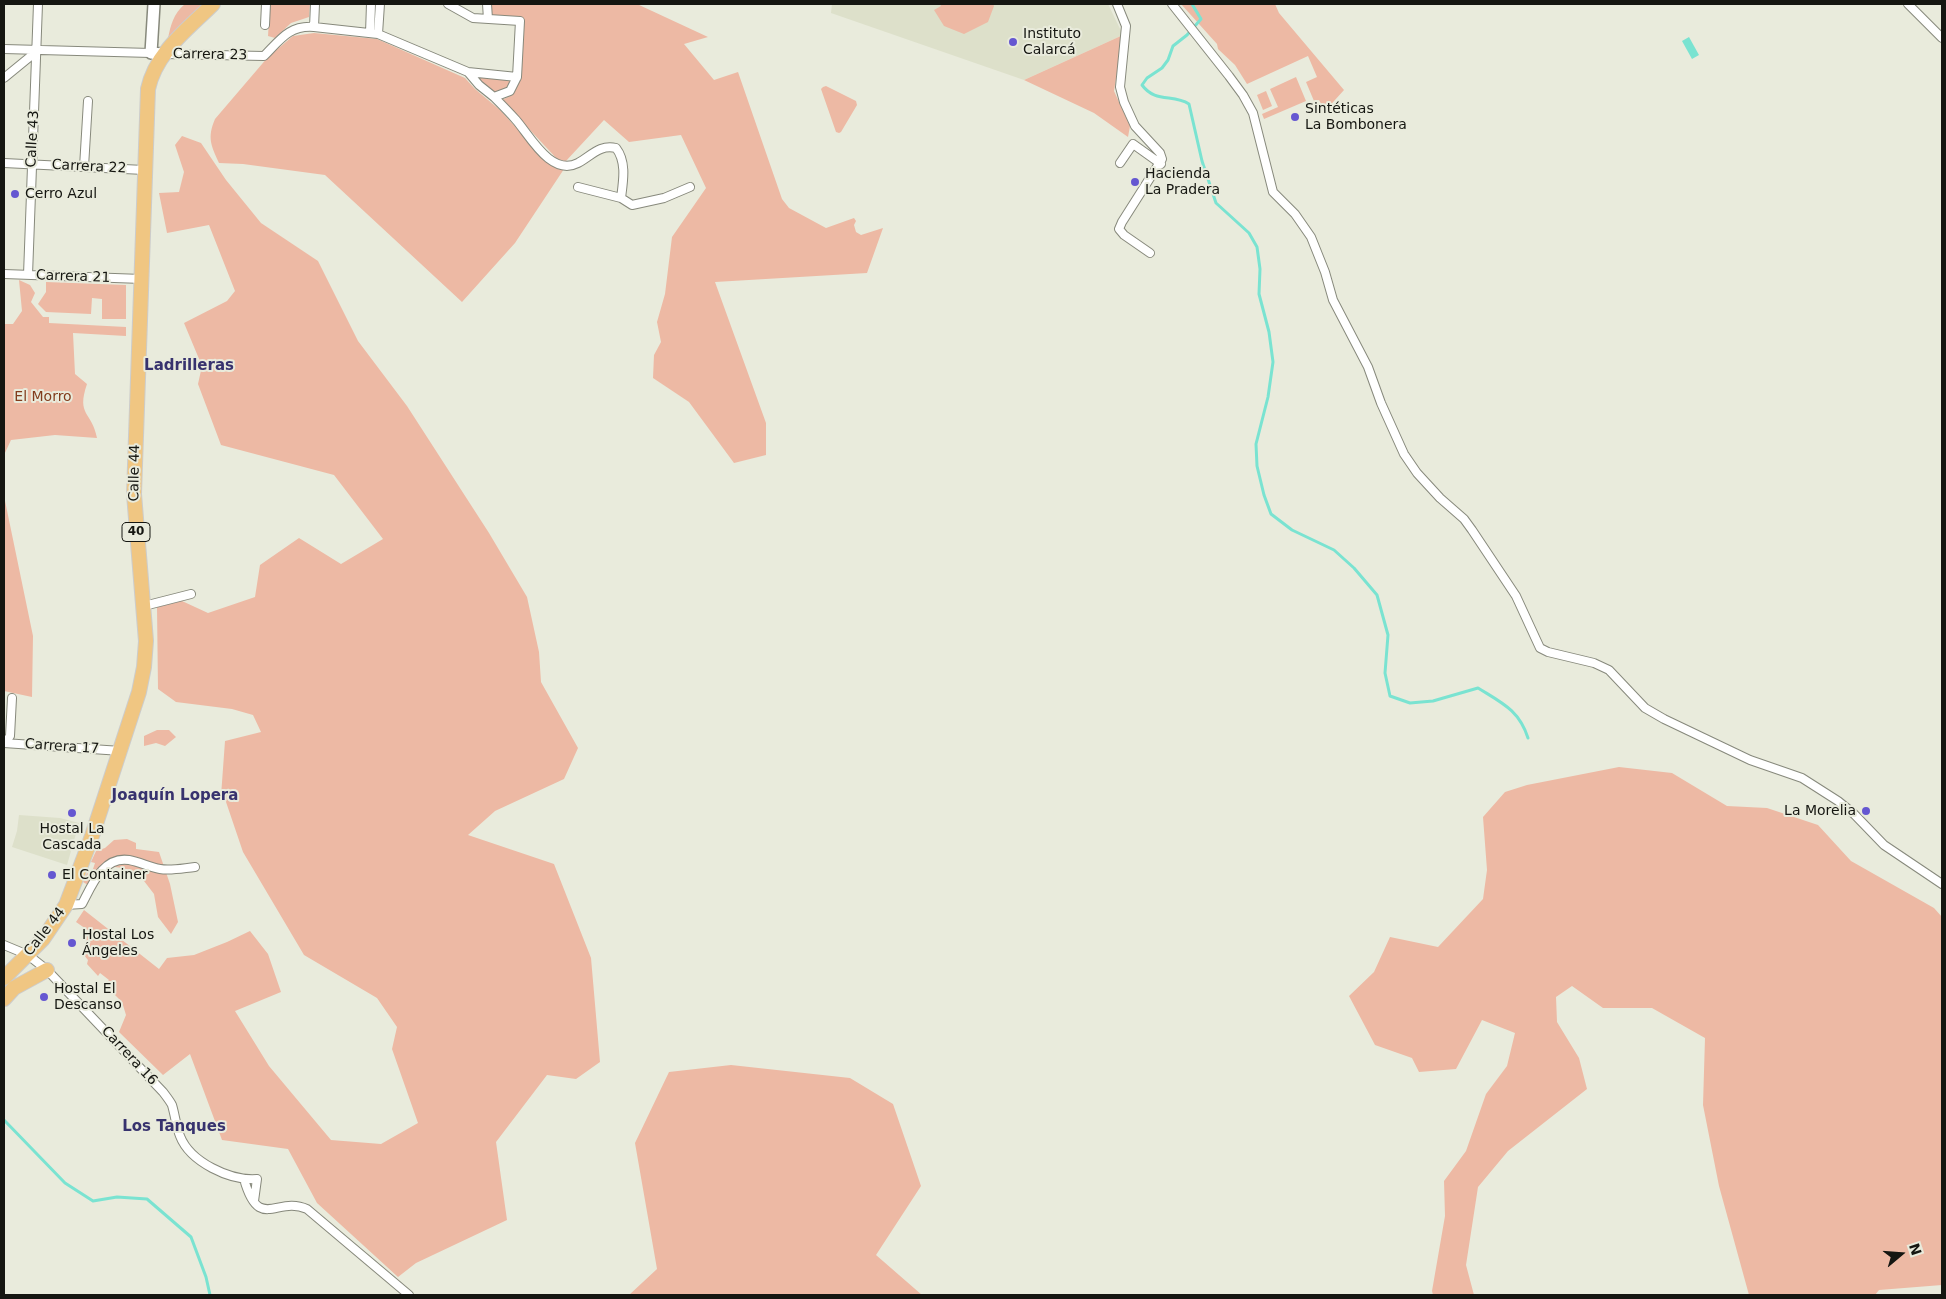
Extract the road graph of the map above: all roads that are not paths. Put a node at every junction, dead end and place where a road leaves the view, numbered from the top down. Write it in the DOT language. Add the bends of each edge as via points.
graph roads {
  1 [pos="38,4"];
  2 [pos="154,4"];
  3 [pos="214,4"];
  4 [pos="266,4"];
  5 [pos="315,4"];
  6 [pos="371,4"];
  7 [pos="380,4"];
  8 [pos="448,4"];
  9 [pos="488,4"];
  10 [pos="1117,4"];
  11 [pos="1172,4"];
  12 [pos="1908,4"];
  13 [pos="488,19"];
  14 [pos="265,25"];
  15 [pos="314,27"];
  16 [pos="370,33"];
  17 [pos="378,34"];
  18 [pos="1942,38"];
  19 [pos="4,49"];
  20 [pos="37,51"];
  21 [pos="157,54"];
  22 [pos="468,72"];
  23 [pos="517,77"];
  24 [pos="4,78"];
  25 [pos="494,97"];
  26 [pos="88,101"];
  27 [pos="4,163"];
  28 [pos="1120,163"];
  29 [pos="32,164"];
  30 [pos="1161,164"];
  31 [pos="84,167"];
  32 [pos="144,170"];
  33 [pos="578,187"];
  34 [pos="690,187"];
  35 [pos="621,198"];
  36 [pos="1150,252"];
  37 [pos="4,274"];
  38 [pos="28,275"];
  39 [pos="142,279"];
  40 [pos="191,594"];
  41 [pos="144,606"];
  42 [pos="12,698"];
  43 [pos="5,743"];
  44 [pos="120,751"];
  45 [pos="195,867"];
  46 [pos="1942,884"];
  47 [pos="66,905"];
  48 [pos="4,945"];
  49 [pos="28,954"];
  50 [pos="47,970"];
  51 [pos="4,978"];
  52 [pos="4,1000"];
  53 [pos="244,1179"];
  54 [pos="254,1201"];
  55 [pos="409,1295"];
  1 -- 20 [label="street, Calle 43"];
  2 -- 21 [label="main road, Calle 44"];
  3 -- 21 [label="highway, 40"];
  4 -- 14 [label="street"];
  5 -- 15 [label="street"];
  6 -- 16 [label="street"];
  7 -- 17 [label="street"];
  8 -- 13 [label="street" via="473,18"];
  9 -- 13 [label="street"];
  10 -- 30 [label="street" via="1126,26 1120,87 1124,102 1136,126 1162,156"];
  11 -- 46 [label="street" via="1243,95 1252,113 1274,192 1311,237 1333,300 1368,367 1404,454 1440,498 1472,530 1516,596 1540,648 1609,670 1645,708 1664,719 1750,760 1802,778 1838,801 1884,844"];
  12 -- 18 [label="street"];
  13 -- 23 [label="street" via="520,21"];
  15 -- 16 [label="street, Carrera 23"];
  15 -- 21 [label="street, Carrera 23" via="292,29 264,56"];
  16 -- 17 [label="street, Carrera 23"];
  17 -- 22 [label="street, Carrera 23"];
  19 -- 20 [label="street, Carrera 23"];
  20 -- 21 [label="street, Carrera 23"];
  20 -- 24 [label="street"];
  20 -- 29 [label="street, Calle 43"];
  21 -- 32 [label="highway, Calle 44 / 40" via="148,89"];
  22 -- 23 [label="street, Carrera 23"];
  22 -- 25 [label="street"];
  23 -- 25 [label="street" via="510,91"];
  25 -- 35 [label="street" via="546,157 555,163 571,166 603,147 616,148 623,162"];
  26 -- 31 [label="street"];
  27 -- 29 [label="street, Carrera 22"];
  28 -- 30 [label="street" via="1133,144"];
  29 -- 31 [label="street, Carrera 22"];
  29 -- 38 [label="street, Calle 43"];
  30 -- 36 [label="street" via="1119,229 1124,236"];
  31 -- 32 [label="street, Carrera 22"];
  32 -- 39 [label="highway, Calle 44 / 40"];
  33 -- 35 [label="street"];
  34 -- 35 [label="street" via="664,198 632,205"];
  37 -- 38 [label="street, Carrera 21"];
  38 -- 39 [label="street, Carrera 21"];
  39 -- 41 [label="highway, Calle 44 / 40" via="134,494"];
  40 -- 41 [label="street"];
  41 -- 44 [label="highway, Calle 44 / 40" via="143,677"];
  42 -- 43 [label="street" via="10,736"];
  43 -- 44 [label="street, Carrera 17"];
  44 -- 47 [label="highway, Calle 44 / 40"];
  45 -- 47 [label="street" via="161,869 129,860 111,862 82,904"];
  47 -- 49 [label="highway, Calle 44 / 40" via="52,928"];
  48 -- 49 [label="street, Carrera 16"];
  49 -- 50 [label="street, Carrera 16"];
  49 -- 51 [label="highway, Calle 44 / 40"];
  50 -- 52 [label="highway" via="14,988"];
  50 -- 53 [label="street, Carrera 16" via="163,1092 172,1105 180,1137 193,1156"];
  53 -- 54 [label="street"];
  53 -- 54 [label="street, Carrera 16" via="257,1179"];
  54 -- 55 [label="street" via="266,1211 291,1206 307,1208"];
}
